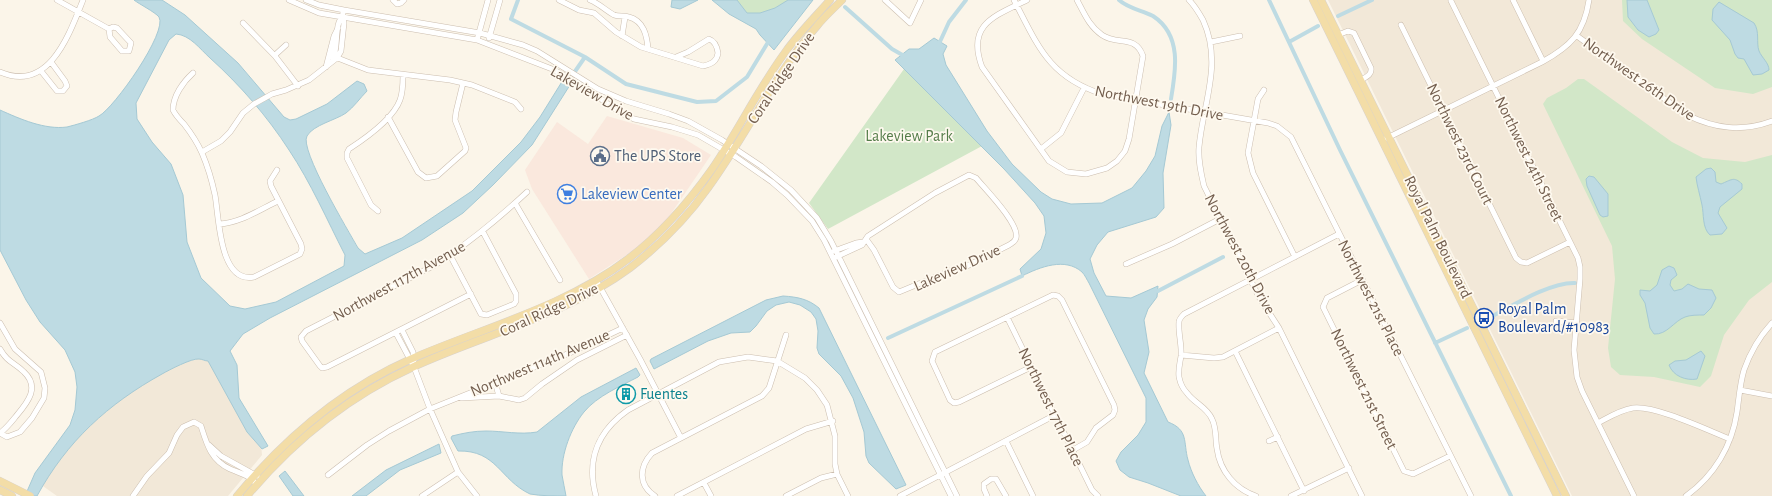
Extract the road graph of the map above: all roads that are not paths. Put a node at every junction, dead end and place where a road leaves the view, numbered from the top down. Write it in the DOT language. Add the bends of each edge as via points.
graph roads {
  1 [pos="56,0"];
  2 [pos="83,0"];
  3 [pos="289,0"];
  4 [pos="306,0"];
  5 [pos="393,0"];
  6 [pos="404,0"];
  7 [pos="488,0"];
  8 [pos="499,0"];
  9 [pos="559,0"];
  10 [pos="591,0"];
  11 [pos="830,0"];
  12 [pos="842,0"];
  13 [pos="885,0"];
  14 [pos="921,0"];
  15 [pos="1027,0"];
  16 [pos="1077,0"];
  17 [pos="1313,0"];
  18 [pos="1321,0"];
  19 [pos="1513,0"];
  20 [pos="1589,0"];
  21 [pos="1192,1"];
  22 [pos="1451,1"];
  23 [pos="1015,3"];
  24 [pos="344,10"];
  25 [pos="78,11"];
  26 [pos="586,11"];
  27 [pos="625,16"];
  28 [pos="342,18"];
  29 [pos="242,23"];
  30 [pos="1401,25"];
  31 [pos="109,29"];
  32 [pos="480,33"];
  33 [pos="1338,35"];
  34 [pos="489,36"];
  35 [pos="622,36"];
  36 [pos="1240,36"];
  37 [pos="1577,36"];
  38 [pos="477,40"];
  39 [pos="1211,42"];
  40 [pos="487,43"];
  41 [pos="286,45"];
  42 [pos="648,49"];
  43 [pos="275,55"];
  44 [pos="334,57"];
  45 [pos="676,57"];
  46 [pos="1543,61"];
  47 [pos="51,62"];
  48 [pos="41,71"];
  49 [pos="0,72"];
  50 [pos="193,73"];
  51 [pos="403,75"];
  52 [pos="579,80"];
  53 [pos="1360,80"];
  54 [pos="463,83"];
  55 [pos="298,86"];
  56 [pos="1494,86"];
  57 [pos="1084,88"];
  58 [pos="1264,90"];
  59 [pos="1136,100"];
  60 [pos="521,109"];
  61 [pos="1444,110"];
  62 [pos="1205,112"];
  63 [pos="388,117"];
  64 [pos="1253,121"];
  65 [pos="1772,121"];
  66 [pos="1385,138"];
  67 [pos="726,147"];
  68 [pos="1041,149"];
  69 [pos="733,151"];
  70 [pos="202,152"];
  71 [pos="277,170"];
  72 [pos="527,192"];
  73 [pos="278,200"];
  74 [pos="515,203"];
  75 [pos="378,211"];
  76 [pos="1220,218"];
  77 [pos="219,224"];
  78 [pos="483,232"];
  79 [pos="1339,234"];
  80 [pos="864,241"];
  81 [pos="1570,242"];
  82 [pos="834,251"];
  83 [pos="450,255"];
  84 [pos="839,256"];
  85 [pos="1295,257"];
  86 [pos="834,259"];
  87 [pos="1126,264"];
  88 [pos="1251,279"];
  89 [pos="560,280"];
  90 [pos="596,280"];
  91 [pos="1362,280"];
  92 [pos="600,288"];
  93 [pos="471,294"];
  94 [pos="1007,317"];
  95 [pos="1556,321"];
  96 [pos="0,323"];
  97 [pos="1577,323"];
  98 [pos="1772,323"];
  99 [pos="623,328"];
  100 [pos="1279,328"];
  101 [pos="402,330"];
  102 [pos="396,332"];
  103 [pos="786,334"];
  104 [pos="627,335"];
  105 [pos="0,349"];
  106 [pos="1235,351"];
  107 [pos="572,352"];
  108 [pos="1181,355"];
  109 [pos="412,359"];
  110 [pos="577,360"];
  111 [pos="778,361"];
  112 [pos="414,367"];
  113 [pos="1031,367"];
  114 [pos="495,382"];
  115 [pos="1740,390"];
  116 [pos="658,394"];
  117 [pos="499,396"];
  118 [pos="1772,396"];
  119 [pos="456,398"];
  120 [pos="430,409"];
  121 [pos="1055,416"];
  122 [pos="832,421"];
  123 [pos="1598,423"];
  124 [pos="0,433"];
  125 [pos="1278,437"];
  126 [pos="681,438"];
  127 [pos="1730,439"];
  128 [pos="206,441"];
  129 [pos="1006,441"];
  130 [pos="1269,441"];
  131 [pos="1073,450"];
  132 [pos="1450,456"];
  133 [pos="225,458"];
  134 [pos="222,464"];
  135 [pos="1349,468"];
  136 [pos="458,472"];
  137 [pos="836,474"];
  138 [pos="943,474"];
  139 [pos="328,475"];
  140 [pos="256,479"];
  141 [pos="3,482"];
  142 [pos="704,483"];
  143 [pos="1,491"];
  144 [pos="1304,491"];
  145 [pos="27,494"];
  146 [pos="12,496"];
  147 [pos="132,496"];
  148 [pos="237,496"];
  149 [pos="248,496"];
  150 [pos="422,496"];
  151 [pos="477,496"];
  152 [pos="596,496"];
  153 [pos="655,496"];
  154 [pos="678,496"];
  155 [pos="711,496"];
  156 [pos="786,496"];
  157 [pos="848,496"];
  158 [pos="900,496"];
  159 [pos="951,496"];
  160 [pos="957,496"];
  161 [pos="987,496"];
  162 [pos="1006,496"];
  163 [pos="1033,496"];
  164 [pos="1098,496"];
  165 [pos="1256,496"];
  166 [pos="1291,496"];
  167 [pos="1362,496"];
  168 [pos="1471,496"];
  169 [pos="1557,496"];
  170 [pos="1566,496"];
  171 [pos="1634,496"];
  172 [pos="1686,496"];
  1 -- 25 [label="street"];
  2 -- 25 [label="street"];
  3 -- 28 [label="street, Lakeview Drive" via="319,13"];
  4 -- 24 [label="street, Lakeview Drive"];
  5 -- 6 [label="street" via="397,4"];
  7 -- 32 [label="street"];
  8 -- 34 [label="street"];
  9 -- 26 [label="street" via="578,10"];
  10 -- 26 [label="street"];
  10 -- 27 [label="street" via="614,15"];
  11 -- 67 [label="main road, Coral Ridge Drive" via="786,51"];
  12 -- 69 [label="main road, Coral Ridge Drive" via="816,26"];
  13 -- 14 [label="street" via="910,23"];
  15 -- 23 [label="street"];
  16 -- 59 [label="street" via="1094,29 1112,40 1131,42 1140,49 1143,64"];
  17 -- 66 [label="main road, Royal Palm Boulevard"];
  18 -- 33 [label="main road, Royal Palm Boulevard"];
  19 -- 46 [label="street"];
  20 -- 37 [label="street" via="1585,20"];
  21 -- 39 [label="street, Northwest 20th Drive"];
  22 -- 56 [label="street, Northwest 24th Street"];
  23 -- 57 [label="street, Northwest 19th Drive" via="1037,44 1052,65"];
  23 -- 68 [label="street" via="986,23 977,44 982,67"];
  24 -- 28 [label="street"];
  24 -- 32 [label="street, Lakeview Drive"];
  25 -- 31 [label="street"];
  25 -- 47 [label="street"];
  26 -- 35 [label="street" via="594,13"];
  27 -- 35 [label="street"];
  27 -- 42 [label="street" via="641,24"];
  28 -- 38 [label="street, Lakeview Drive"];
  28 -- 44 [label="street"];
  28 -- 44 [label="street" via="344,23 341,51"];
  29 -- 43 [label="street"];
  30 -- 61 [label="street, Northwest 23rd Court"];
  31 -- 31 [label="street" via="117,28 131,43 129,51 122,51 110,37"];
  32 -- 34 [label="street, Lakeview Drive"];
  32 -- 38 [label="street"];
  33 -- 53 [label="main road, Royal Palm Boulevard"];
  33 -- 53 [label="street" via="1348,31 1354,33 1372,68 1369,75"];
  34 -- 40 [label="street"];
  34 -- 52 [label="street, Lakeview Drive" via="537,51 567,69"];
  35 -- 42 [label="street"];
  36 -- 39 [label="street"];
  37 -- 46 [label="street" via="1562,50"];
  37 -- 65 [label="street, Northwest 26th Drive" via="1687,115 1700,121 1743,129"];
  38 -- 40 [label="street, Lakeview Drive"];
  39 -- 62 [label="street, Northwest 20th Drive" via="1212,73"];
  40 -- 52 [label="street, Lakeview Drive"];
  41 -- 43 [label="street"];
  42 -- 45 [label="street"];
  43 -- 55 [label="street"];
  44 -- 51 [label="street" via="368,70"];
  44 -- 55 [label="street" via="314,77"];
  45 -- 45 [label="street" via="703,66 715,61 718,52 713,40 709,39"];
  46 -- 56 [label="street"];
  47 -- 48 [label="street"];
  47 -- 48 [label="street" via="65,81 63,91 56,91"];
  48 -- 49 [label="street" via="19,76"];
  50 -- 70 [label="street" via="186,79 173,101 173,110"];
  51 -- 54 [label="street"];
  51 -- 63 [label="street" via="401,99"];
  52 -- 67 [label="street, Lakeview Drive" via="626,101 688,121"];
  52 -- 67 [label="street, Lakeview Drive" via="621,113 688,132"];
  53 -- 66 [label="main road, Royal Palm Boulevard"];
  54 -- 60 [label="street" via="507,98"];
  54 -- 63 [label="street" via="455,120 466,148 437,176 426,178 418,172"];
  55 -- 70 [label="street" via="272,94 252,106 243,113 221,141"];
  56 -- 61 [label="street"];
  56 -- 81 [label="street, Northwest 24th Street"];
  57 -- 59 [label="street, Northwest 19th Drive"];
  57 -- 68 [label="street" via="1061,133"];
  58 -- 64 [label="street" via="1258,98"];
  59 -- 62 [label="street, Northwest 19th Drive"];
  59 -- 68 [label="street" via="1130,139 1125,151 1107,168 1086,174 1066,172 1049,161"];
  61 -- 66 [label="street"];
  61 -- 81 [label="street, Northwest 23rd Court" via="1516,258 1527,263"];
  62 -- 64 [label="street, Northwest 19th Drive"];
  62 -- 76 [label="street, Northwest 20th Drive" via="1199,147 1200,171 1204,186"];
  63 -- 75 [label="street" via="347,153 347,158 371,205"];
  64 -- 79 [label="street, Northwest 21st Place" via="1277,126 1291,137"];
  64 -- 85 [label="street" via="1248,153 1253,173"];
  66 -- 169 [label="main road, Royal Palm Boulevard"];
  66 -- 170 [label="main road, Royal Palm Boulevard"];
  67 -- 69 [label="street, Lakeview Drive"];
  67 -- 90 [label="main road, Coral Ridge Drive" via="687,202 664,227 627,260"];
  69 -- 82 [label="street, Lakeview Drive" via="775,176 807,205 823,227"];
  69 -- 92 [label="main road, Coral Ridge Drive" via="709,187 670,233 655,248"];
  70 -- 77 [label="street" via="212,182"];
  71 -- 73 [label="street" via="270,181"];
  72 -- 74 [label="street, Northwest 117th Avenue"];
  73 -- 77 [label="street" via="231,223"];
  73 -- 77 [label="street" via="302,249 300,254 254,277 241,277 233,269 222,245"];
  74 -- 78 [label="street, Northwest 117th Avenue"];
  74 -- 89 [label="street"];
  76 -- 87 [label="street" via="1172,244"];
  76 -- 88 [label="street, Northwest 20th Drive"];
  78 -- 83 [label="street, Northwest 117th Avenue"];
  78 -- 93 [label="street" via="516,298 514,304 487,315 481,314"];
  79 -- 85 [label="street"];
  79 -- 91 [label="street, Northwest 21st Place"];
  80 -- 80 [label="street, Lakeview Drive" via="870,234 935,193 969,175 976,178 1007,215 1013,224 1016,237 1009,245 967,266 956,268 899,292 893,287 874,250"];
  80 -- 82 [label="street, Lakeview Drive"];
  80 -- 84 [label="street, Lakeview Drive" via="862,245"];
  81 -- 97 [label="street, Northwest 24th Street" via="1580,267"];
  82 -- 84 [label="street, Lakeview Drive"];
  82 -- 86 [label="street, Lakeview Drive"];
  83 -- 93 [label="street"];
  83 -- 102 [label="street, Northwest 117th Avenue" via="303,333 301,337 320,366 325,368"];
  84 -- 86 [label="street, Lakeview Drive"];
  84 -- 138 [label="street, Lakeview Drive"];
  85 -- 88 [label="street"];
  86 -- 138 [label="street, Lakeview Drive"];
  88 -- 100 [label="street, Northwest 20th Drive"];
  88 -- 108 [label="street" via="1181,317"];
  90 -- 92 [label="street"];
  90 -- 109 [label="main road, Coral Ridge Drive" via="568,295"];
  91 -- 132 [label="street, Northwest 21st Place"];
  91 -- 132 [label="street, Northwest 21st Street" via="1327,298 1323,307 1374,411 1404,471 1408,474"];
  92 -- 99 [label="street"];
  92 -- 112 [label="main road, Coral Ridge Drive" via="558,309"];
  93 -- 101 [label="street"];
  94 -- 113 [label="street, Northwest 17th Place"];
  94 -- 113 [label="street" via="935,352 932,361 950,400 954,403 959,402"];
  94 -- 131 [label="street" via="1053,295 1062,300 1115,410 1113,415 1096,428 1087,442"];
  95 -- 97 [label="street"];
  96 -- 124 [label="street" via="15,349 41,372 45,388 39,408 20,432 7,437"];
  97 -- 123 [label="street, Northwest 24th Street" via="1574,350 1577,377"];
  98 -- 115 [label="street" via="1752,351 1744,370"];
  99 -- 104 [label="street"];
  99 -- 107 [label="street, Northwest 114th Avenue"];
  100 -- 106 [label="street"];
  100 -- 135 [label="street, Northwest 20th Drive"];
  101 -- 102 [label="street"];
  101 -- 109 [label="street" via="413,352"];
  102 -- 109 [label="street"];
  103 -- 111 [label="street"];
  104 -- 110 [label="street, Northwest 114th Avenue"];
  104 -- 116 [label="street"];
  105 -- 124 [label="street" via="10,363 25,372 33,388 27,403"];
  106 -- 108 [label="street" via="1214,358"];
  106 -- 125 [label="street"];
  107 -- 110 [label="street"];
  107 -- 114 [label="street, Northwest 114th Avenue"];
  108 -- 165 [label="street" via="1179,378 1187,394 1211,417 1216,431 1216,448 1223,468 1238,487"];
  109 -- 112 [label="street"];
  109 -- 140 [label="main road, Coral Ridge Drive" via="372,378 315,416 285,443"];
  110 -- 117 [label="street, Northwest 114th Avenue" via="525,398 519,400"];
  111 -- 116 [label="street" via="748,357 719,362"];
  111 -- 122 [label="street" via="805,378 817,390 827,404"];
  111 -- 126 [label="street" via="769,388 762,396"];
  112 -- 120 [label="street"];
  112 -- 140 [label="main road, Coral Ridge Drive" via="371,388 332,415"];
  113 -- 121 [label="street, Northwest 17th Place"];
  114 -- 117 [label="street"];
  114 -- 119 [label="street, Northwest 114th Avenue"];
  115 -- 118 [label="street"];
  115 -- 127 [label="street"];
  116 -- 126 [label="street"];
  116 -- 152 [label="street" via="616,418 608,427 594,459 592,483"];
  117 -- 119 [label="street, Northwest 114th Avenue"];
  119 -- 120 [label="street, Northwest 114th Avenue"];
  120 -- 136 [label="street"];
  120 -- 139 [label="street, Northwest 114th Avenue" via="373,442"];
  121 -- 129 [label="street"];
  121 -- 131 [label="street, Northwest 17th Place"];
  122 -- 137 [label="street"];
  122 -- 142 [label="street" via="806,429"];
  123 -- 127 [label="street" via="1631,408 1652,409"];
  123 -- 171 [label="street, Northwest 24th Street"];
  125 -- 130 [label="street"];
  125 -- 144 [label="street"];
  126 -- 153 [label="street" via="652,453 646,459 641,476 648,492"];
  127 -- 172 [label="street" via="1706,479"];
  128 -- 133 [label="street" via="216,453"];
  128 -- 134 [label="street" via="211,453"];
  128 -- 147 [label="street" via="198,423 183,427 172,442 169,453 146,476"];
  129 -- 138 [label="street"];
  129 -- 163 [label="street"];
  131 -- 164 [label="street, Northwest 17th Place" via="1092,490"];
  132 -- 168 [label="street, Northwest 21st Place"];
  133 -- 134 [label="street"];
  133 -- 140 [label="street"];
  134 -- 140 [label="street"];
  135 -- 144 [label="street"];
  135 -- 167 [label="street, Northwest 20th Drive"];
  136 -- 150 [label="street"];
  136 -- 151 [label="street"];
  137 -- 156 [label="street" via="821,478"];
  137 -- 157 [label="street"];
  138 -- 158 [label="street"];
  138 -- 159 [label="street, Lakeview Drive"];
  138 -- 160 [label="street, Lakeview Drive"];
  140 -- 148 [label="main road, Coral Ridge Drive"];
  140 -- 149 [label="main road, Coral Ridge Drive"];
  141 -- 143 [label="main road"];
  141 -- 145 [label="main road"];
  142 -- 154 [label="street"];
  142 -- 155 [label="street"];
  143 -- 146 [label="main road"];
  144 -- 166 [label="street"];
  161 -- 162 [label="street" via="984,484 996,479"];
}
